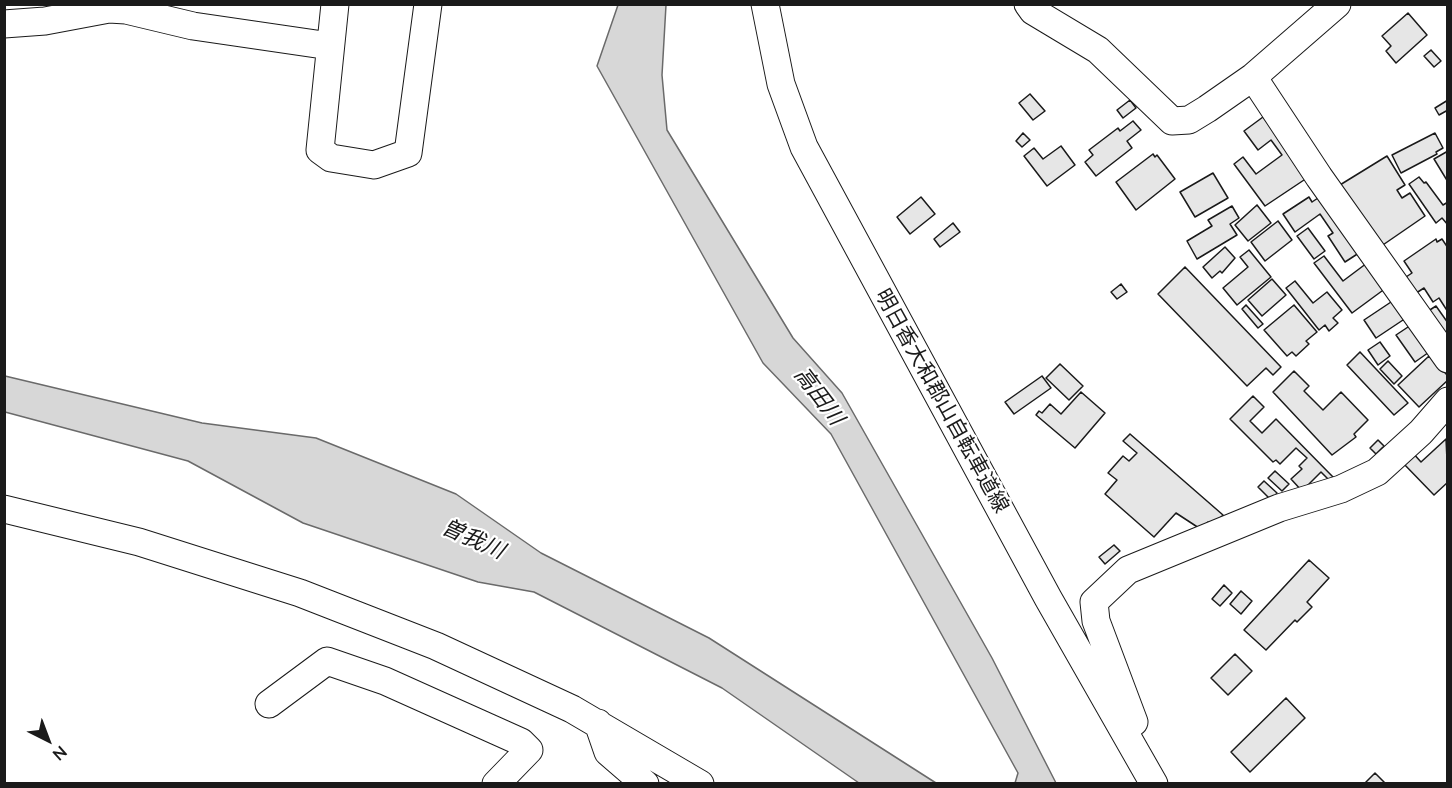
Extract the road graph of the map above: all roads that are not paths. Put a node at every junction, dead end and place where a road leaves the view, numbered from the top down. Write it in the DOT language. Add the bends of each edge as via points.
graph roads {
  1 [pos="335,4"];
  2 [pos="428,4"];
  3 [pos="765,4"];
  4 [pos="1028,4"];
  5 [pos="1337,4"];
  6 [pos="4,24"];
  7 [pos="330,46"];
  8 [pos="1253,77"];
  9 [pos="1448,360"];
  10 [pos="1448,401"];
  11 [pos="4,508"];
  12 [pos="269,704"];
  13 [pos="598,723"];
  14 [pos="1151,779"];
  15 [pos="496,783"];
  16 [pos="645,783"];
  17 [pos="700,783"];
  1 -- 7 [label="street"];
  2 -- 7 [label="street" via="408,153 397,159 374,165 331,158 320,150"];
  3 -- 14 [label="street, 明日香大和郡山自転車道線" via="781,84 804,147 1048,598"];
  4 -- 8 [label="street" via="1098,50 1172,121 1189,120"];
  5 -- 8 [label="street"];
  6 -- 7 [label="street" via="126,10 193,26"];
  8 -- 9 [label="street" via="1332,197"];
  10 -- 14 [label="street" via="1377,472 1128,570 1094,602 1096,621"];
  11 -- 13 [label="street" via="139,542 300,593 436,646"];
  12 -- 15 [label="street" via="327,661 385,681 522,742 529,750"];
  13 -- 16 [label="street" via="608,752"];
  13 -- 17 [label="street"];
}
